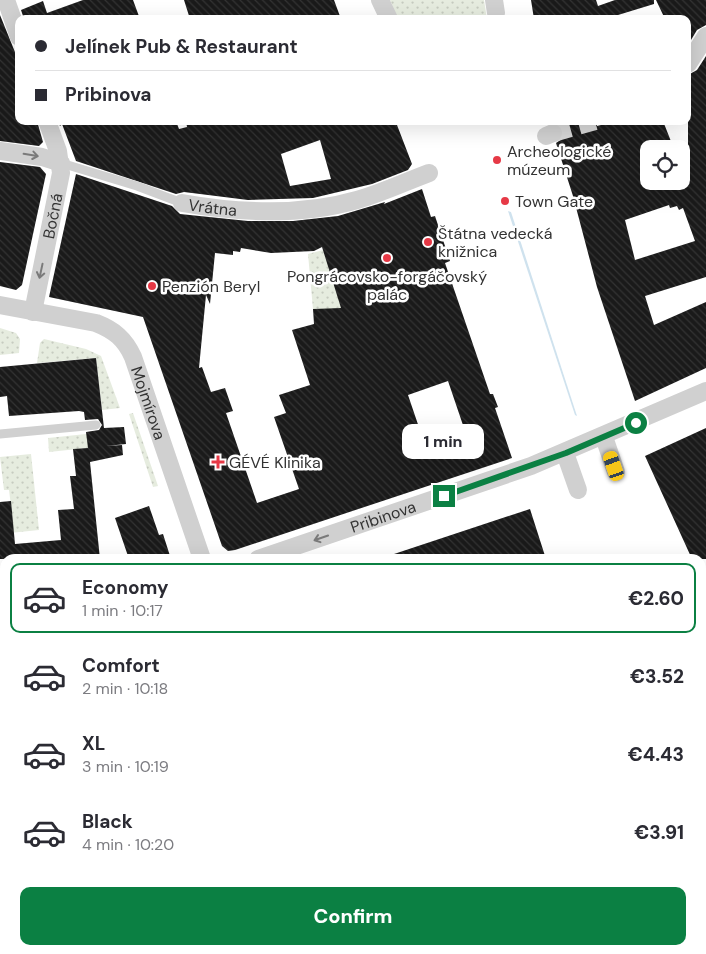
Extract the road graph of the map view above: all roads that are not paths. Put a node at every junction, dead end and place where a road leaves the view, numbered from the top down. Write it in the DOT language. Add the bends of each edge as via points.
graph roads {
  1 [pos="6,0"];
  2 [pos="380,0"];
  3 [pos="387,15"];
  4 [pos="15,26"];
  5 [pos="706,36"];
  6 [pos="691,59"];
  7 [pos="48,125"];
  8 [pos="0,151"];
  9 [pos="61,163"];
  10 [pos="429,173"];
  11 [pos="182,203"];
  12 [pos="0,305"];
  13 [pos="33,312"];
  14 [pos="706,391"];
  15 [pos="96,425"];
  16 [pos="0,434"];
  17 [pos="604,437"];
  18 [pos="566,453"];
  19 [pos="616,472"];
  20 [pos="578,490"];
  21 [pos="200,554"];
  22 [pos="273,554"];
  1 -- 4 [label="street"];
  2 -- 3 [label="street"];
  5 -- 6 [label="street"];
  7 -- 9 [label="street, Bočná"];
  8 -- 9 [label="street, Vrátna, one-way"];
  9 -- 11 [label="lane, Vrátna"];
  9 -- 13 [label="street, Bočná, one-way" via="61,180"];
  10 -- 11 [label="street, Vrátna" via="356,201 298,210 267,212"];
  12 -- 13 [label="street, Mojmírova"];
  13 -- 21 [label="street, Mojmírova" via="104,326 127,346"];
  14 -- 17 [label="street, Pribinova"];
  15 -- 16 [label="lane"];
  17 -- 18 [label="street, Pribinova"];
  17 -- 19 [label="street"];
  18 -- 20 [label="street"];
  18 -- 22 [label="street, Pribinova, one-way"];
}
